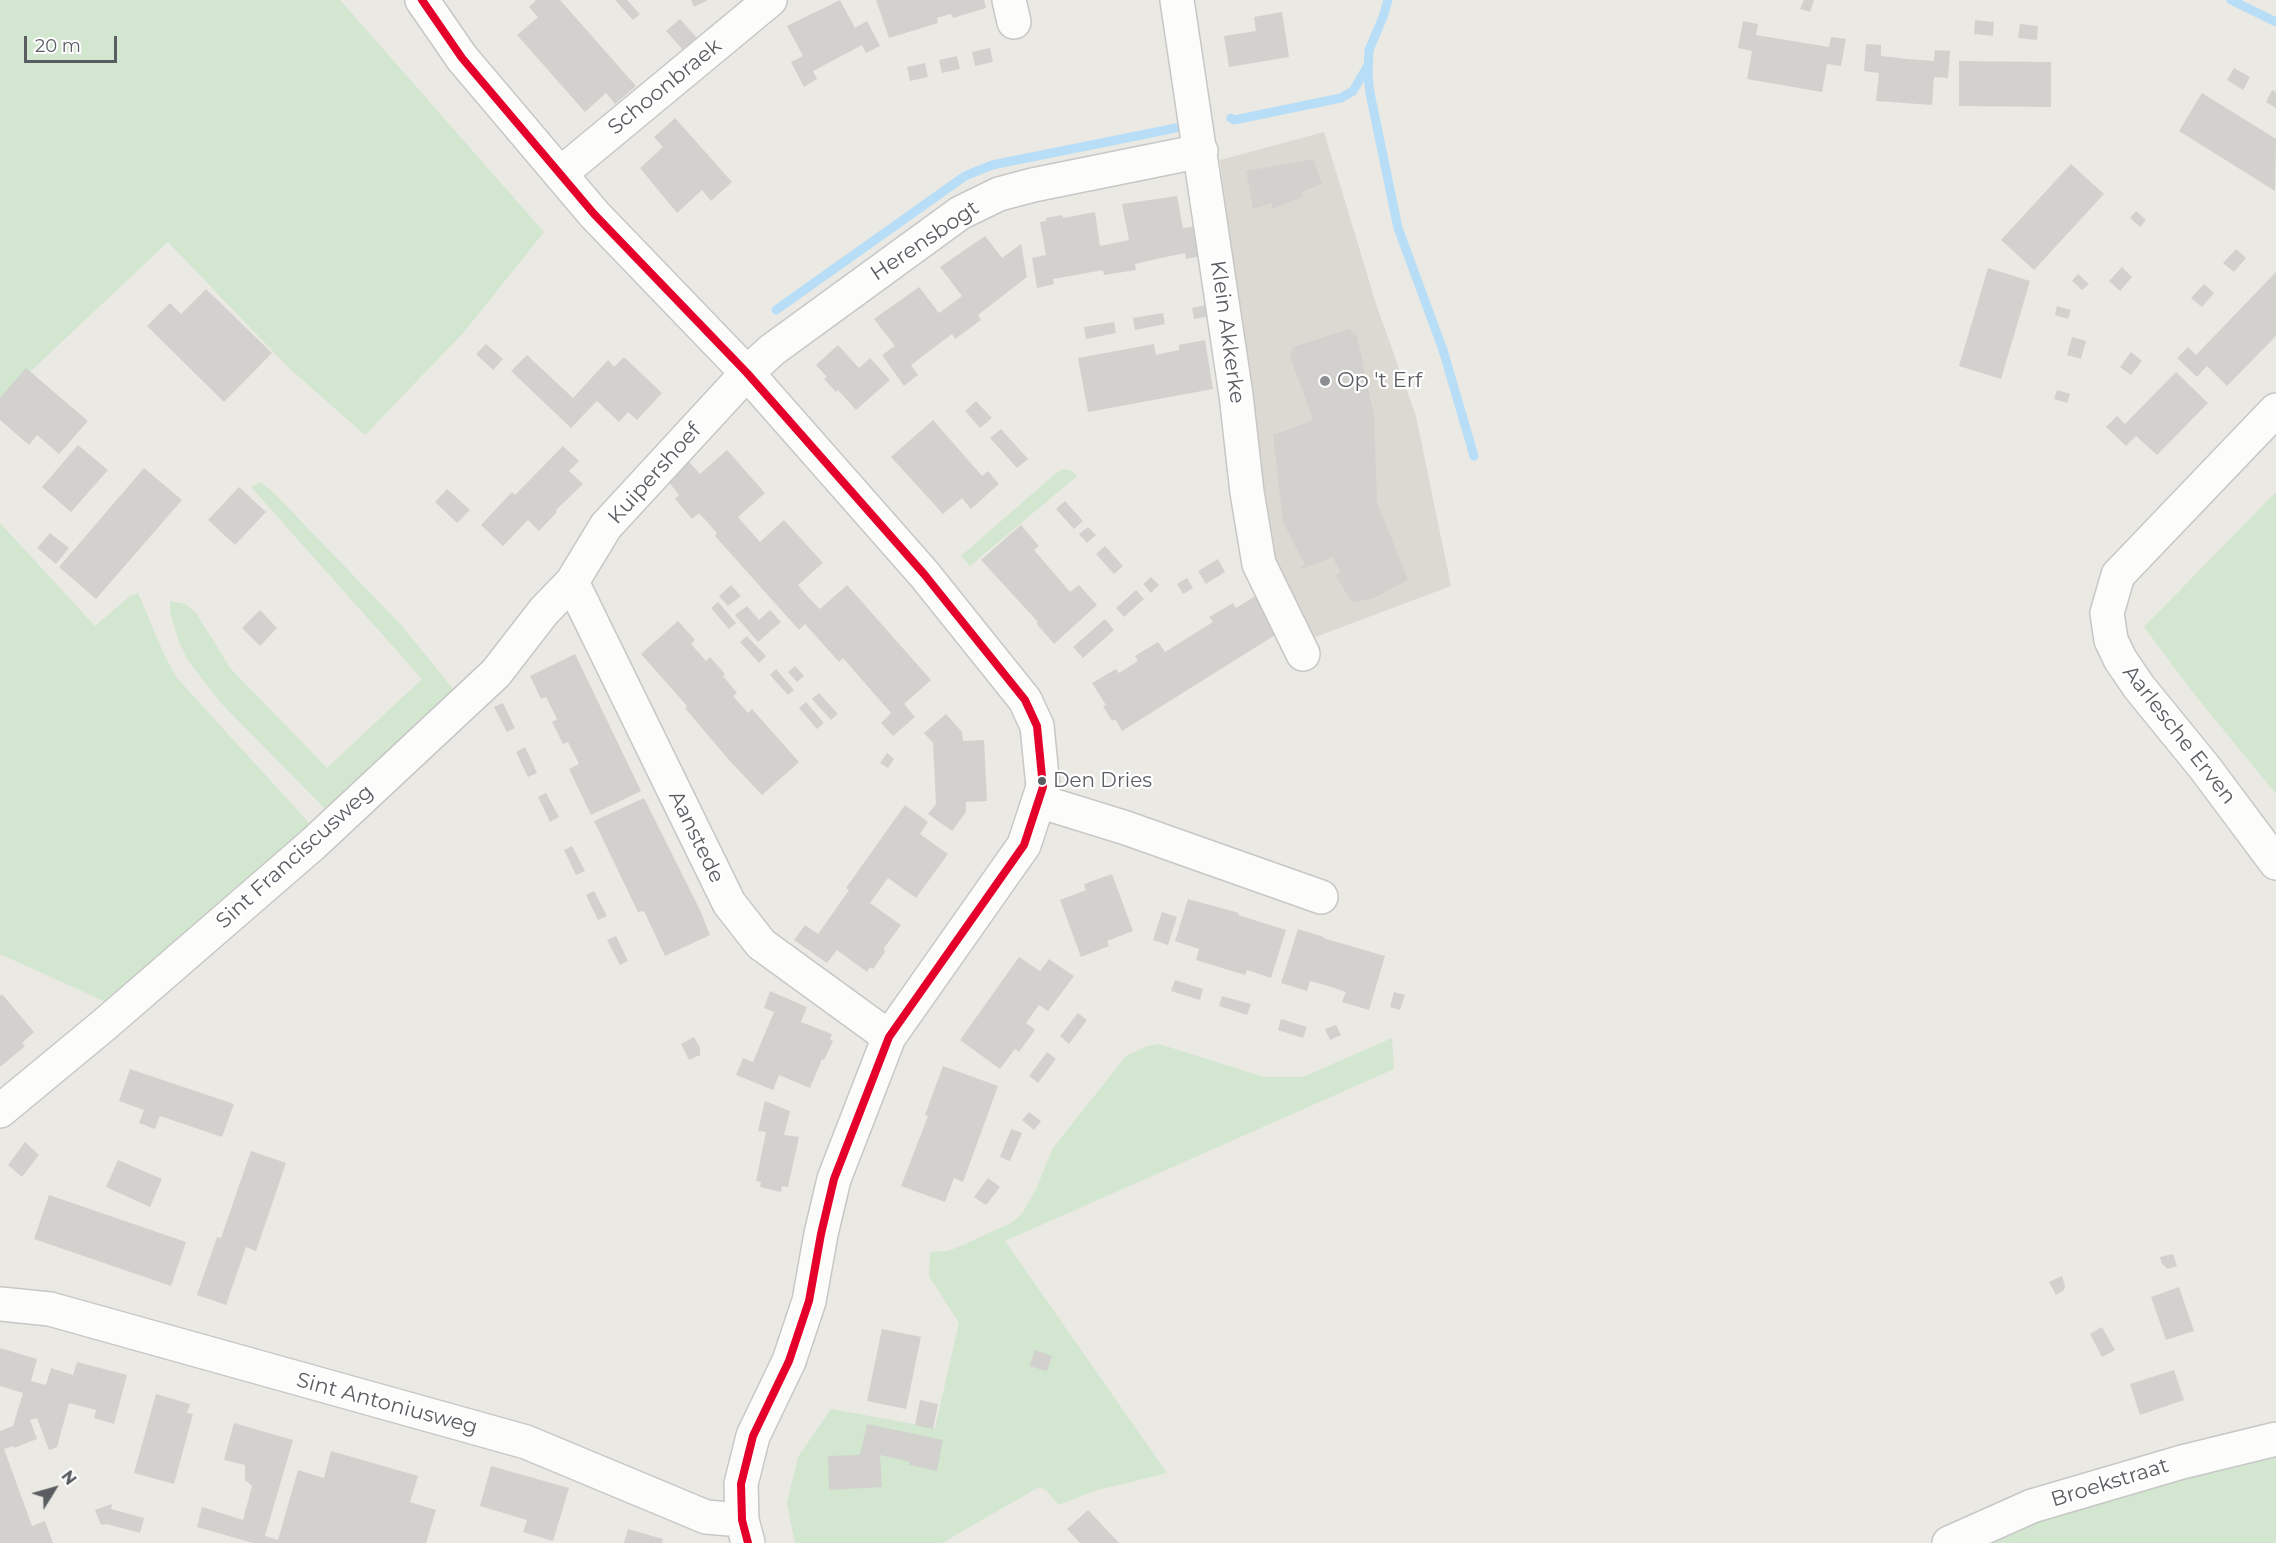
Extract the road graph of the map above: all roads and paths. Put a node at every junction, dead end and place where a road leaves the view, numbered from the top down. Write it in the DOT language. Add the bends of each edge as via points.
graph roads {
  1 [pos="422,0"];
  2 [pos="770,0"];
  3 [pos="1177,0"];
  4 [pos="1201,152"];
  5 [pos="560,174"];
  6 [pos="747,373"];
  7 [pos="2276,410"];
  8 [pos="572,582"];
  9 [pos="1303,654"];
  10 [pos="1039,801"];
  11 [pos="2276,863"];
  12 [pos="1321,897"];
  13 [pos="889,1037"];
  14 [pos="0,1111"];
  15 [pos="0,1304"];
  16 [pos="2276,1439"];
  17 [pos="745,1531"];
  18 [pos="1949,1543"];
  1 -- 5 [label="street" via="462,58"];
  2 -- 5 [label="street, Schoonbraek"];
  3 -- 4 [label="street, Klein Akkerke"];
  4 -- 6 [label="street, Herensbogt" via="999,194 960,213 772,350"];
  4 -- 9 [label="street, Klein Akkerke" via="1259,564"];
  5 -- 6 [label="street"];
  6 -- 8 [label="street, Kuipershoef" via="606,526"];
  6 -- 10 [label="street" via="924,574 1025,700 1037,726 1043,787"];
  7 -- 11 [label="street, Aarlesche Erven" via="2118,575 2107,613 2111,640 2120,659"];
  8 -- 13 [label="street, Aanstede" via="729,903 760,944"];
  8 -- 14 [label="street, Sint Franciscusweg" via="496,673 313,844"];
  10 -- 12 [label="street"];
  10 -- 13 [label="street" via="1024,845"];
  13 -- 17 [label="street" via="834,1179 809,1301 789,1360 753,1436 741,1484"];
  15 -- 17 [label="street, Sint Antoniusweg" via="50,1309 526,1442"];
  16 -- 18 [label="street, Broekstraat" via="2182,1461 2032,1506"];
}
